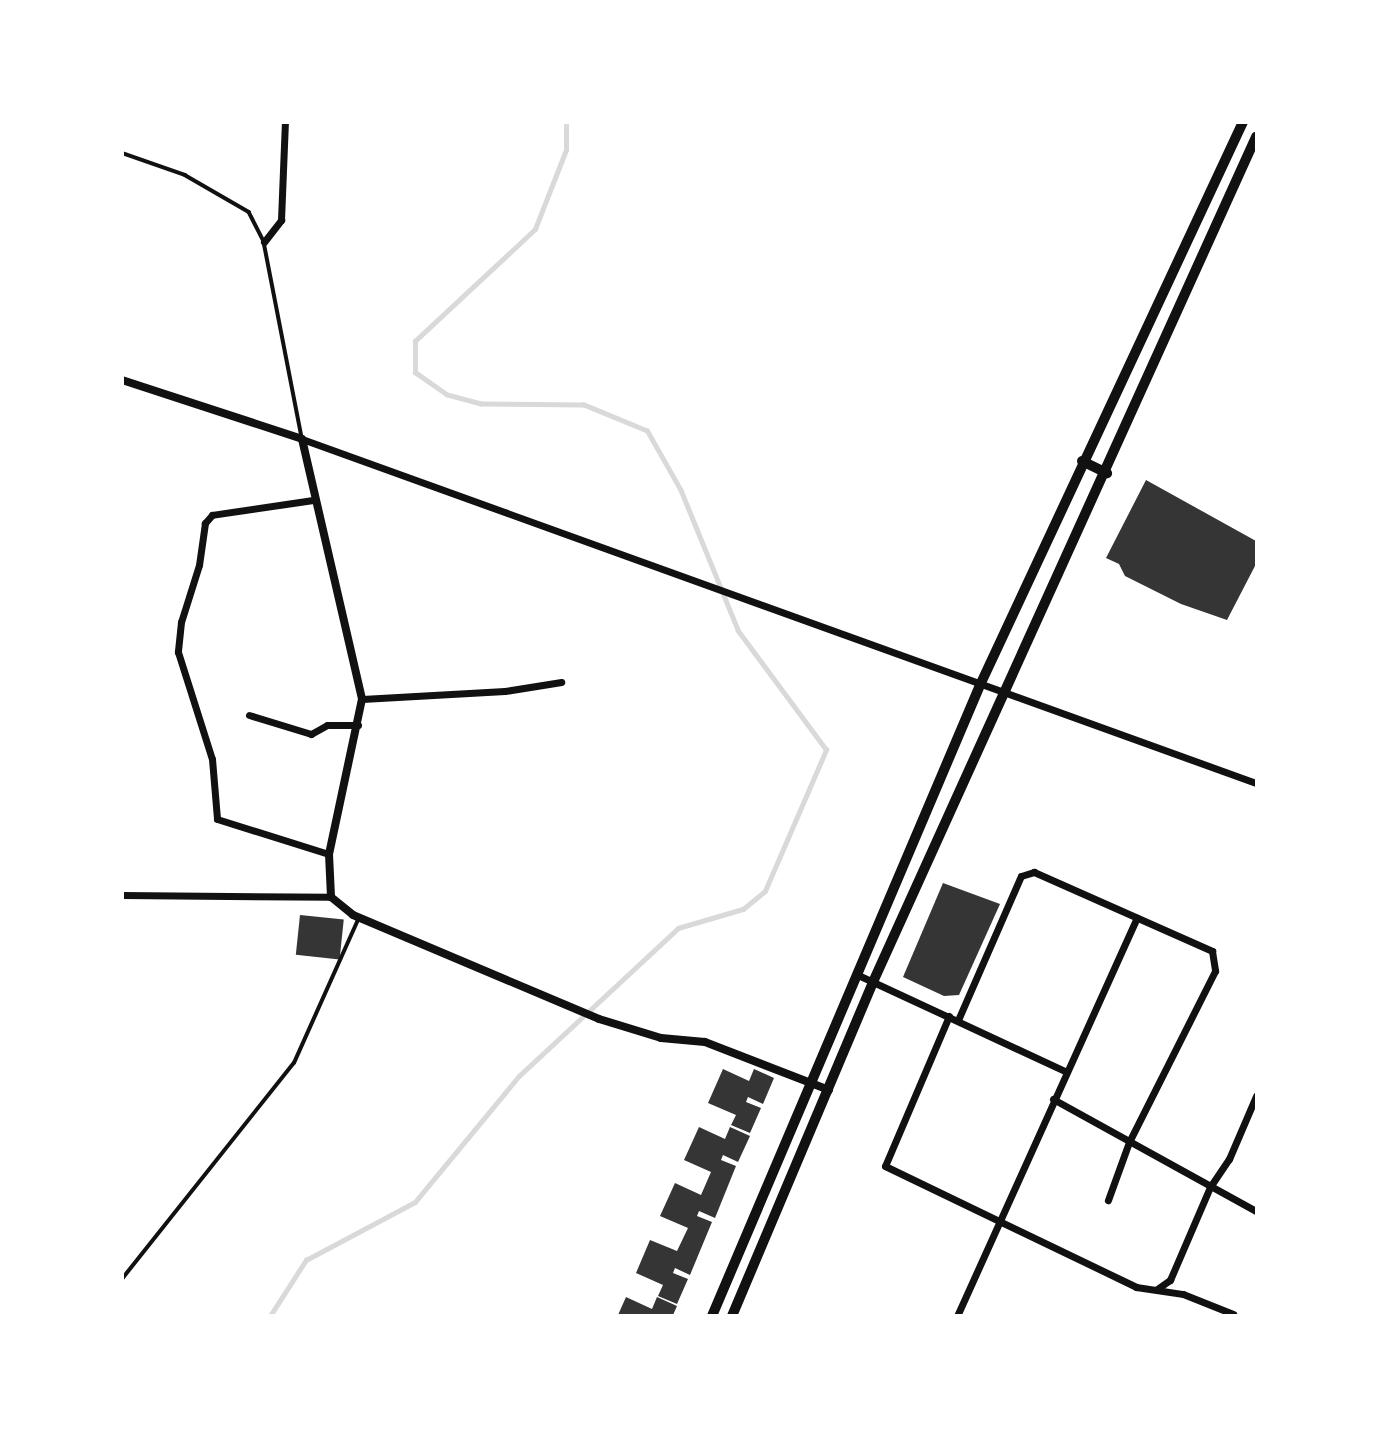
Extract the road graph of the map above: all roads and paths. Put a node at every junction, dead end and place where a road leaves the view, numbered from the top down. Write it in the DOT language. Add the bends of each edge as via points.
graph roads {
  1 [pos="285,122"];
  2 [pos="1243,122"];
  3 [pos="1256,137"];
  4 [pos="122,153"];
  5 [pos="1211,193"];
  6 [pos="1226,199"];
  7 [pos="264,242"];
  8 [pos="122,380"];
  9 [pos="302,439"];
  10 [pos="1082,461"];
  11 [pos="1107,473"];
  12 [pos="313,500"];
  13 [pos="561,681"];
  14 [pos="981,683"];
  15 [pos="1006,691"];
  16 [pos="362,699"];
  17 [pos="249,715"];
  18 [pos="358,725"];
  19 [pos="1256,783"];
  20 [pos="328,854"];
  21 [pos="122,895"];
  22 [pos="331,897"];
  23 [pos="359,918"];
  24 [pos="1137,918"];
  25 [pos="858,975"];
  26 [pos="873,982"];
  27 [pos="949,1016"];
  28 [pos="958,1020"];
  29 [pos="1067,1072"];
  30 [pos="813,1081"];
  31 [pos="829,1090"];
  32 [pos="1256,1096"];
  33 [pos="1053,1099"];
  34 [pos="1129,1142"];
  35 [pos="1210,1187"];
  36 [pos="1108,1200"];
  37 [pos="1256,1211"];
  38 [pos="999,1221"];
  39 [pos="122,1279"];
  40 [pos="1157,1289"];
  41 [pos="1233,1314"];
  42 [pos="712,1315"];
  43 [pos="732,1315"];
  44 [pos="957,1315"];
  1 -- 7 [label="street" via="281,220"];
  2 -- 5 [label="main road"];
  3 -- 6 [label="main road"];
  4 -- 7 [label="lane" via="185,175 231,199 249,212"];
  5 -- 6 [label="main road"];
  5 -- 10 [label="main road"];
  6 -- 11 [label="main road"];
  7 -- 9 [label="lane"];
  8 -- 9 [label="street"];
  9 -- 12 [label="street"];
  9 -- 14 [label="street"];
  10 -- 11 [label="main road"];
  10 -- 14 [label="main road"];
  11 -- 15 [label="main road"];
  12 -- 16 [label="street"];
  12 -- 20 [label="street" via="212,514 205,523 178,652 212,759 217,818"];
  13 -- 16 [label="street" via="505,691"];
  14 -- 15 [label="street"];
  14 -- 25 [label="main road"];
  15 -- 19 [label="street"];
  15 -- 26 [label="main road"];
  16 -- 18 [label="street"];
  17 -- 18 [label="street" via="311,734 327,725"];
  18 -- 20 [label="street"];
  20 -- 22 [label="street"];
  21 -- 22 [label="street"];
  22 -- 23 [label="street"];
  23 -- 30 [label="street" via="599,1019 661,1038 705,1042"];
  23 -- 39 [label="lane" via="294,1063"];
  24 -- 28 [label="street" via="1034,872 1021,876"];
  24 -- 29 [label="street"];
  24 -- 34 [label="street" via="1212,951 1215,971"];
  25 -- 26 [label="street"];
  25 -- 30 [label="main road"];
  26 -- 27 [label="street"];
  26 -- 31 [label="main road"];
  27 -- 28 [label="street"];
  27 -- 38 [label="street" via="886,1166"];
  28 -- 29 [label="street"];
  29 -- 33 [label="street"];
  30 -- 31 [label="street"];
  30 -- 42 [label="main road"];
  31 -- 43 [label="main road"];
  32 -- 35 [label="street" via="1229,1159"];
  33 -- 34 [label="street"];
  33 -- 38 [label="street"];
  34 -- 35 [label="street"];
  34 -- 36 [label="street"];
  35 -- 37 [label="street"];
  35 -- 40 [label="street" via="1170,1280"];
  38 -- 40 [label="street" via="1136,1287"];
  38 -- 44 [label="street"];
  40 -- 41 [label="street"];
}
